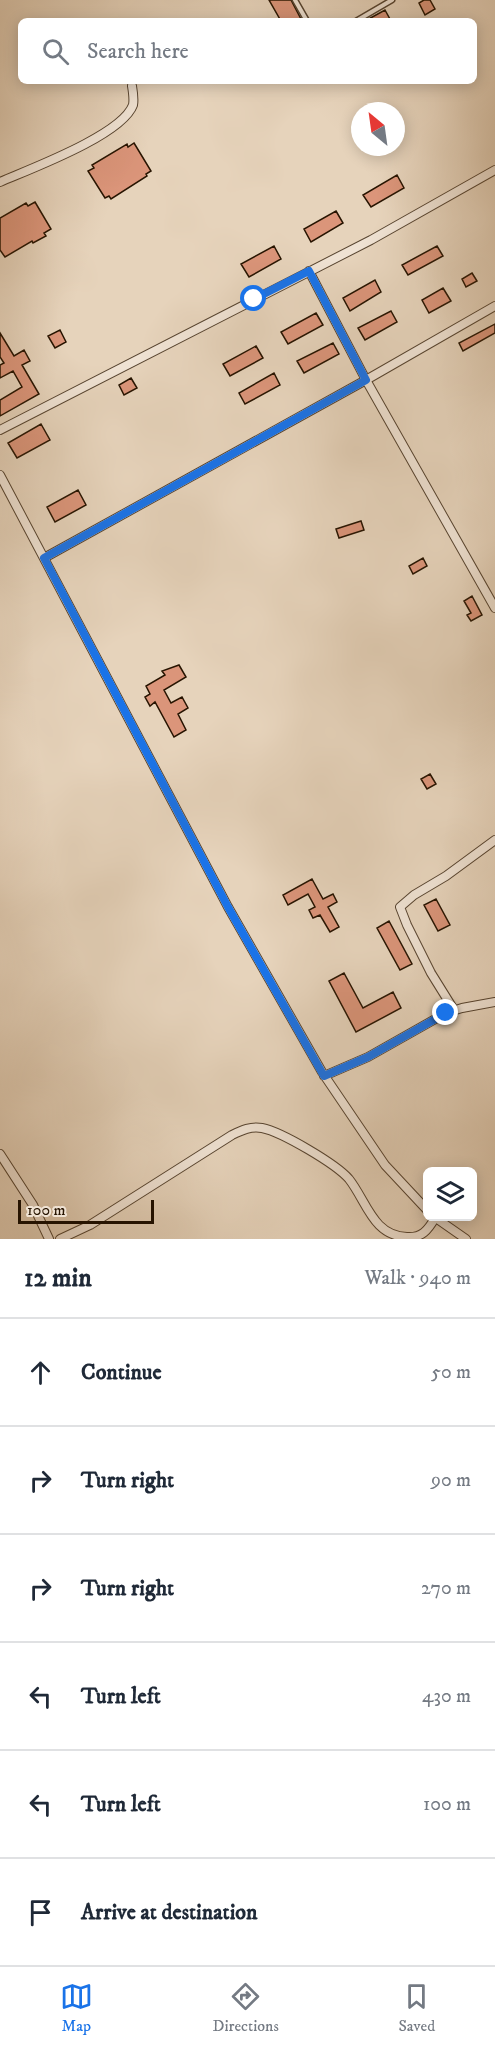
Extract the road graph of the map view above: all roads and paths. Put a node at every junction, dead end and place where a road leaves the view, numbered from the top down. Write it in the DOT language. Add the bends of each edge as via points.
graph roads {
  1 [pos="295,0"];
  2 [pos="392,0"];
  3 [pos="305,18"];
  4 [pos="361,18"];
  5 [pos="132,86"];
  6 [pos="495,170"];
  7 [pos="0,182"];
  8 [pos="309,271"];
  9 [pos="495,306"];
  10 [pos="366,380"];
  11 [pos="0,430"];
  12 [pos="0,475"];
  13 [pos="44,558"];
  14 [pos="495,609"];
  15 [pos="495,840"];
  16 [pos="495,1002"];
  17 [pos="454,1010"];
  18 [pos="324,1076"];
  19 [pos="0,1154"];
  20 [pos="423,1206"];
  21 [pos="432,1221"];
  22 [pos="440,1221"];
  23 [pos="49,1239"];
  24 [pos="60,1239"];
  25 [pos="466,1239"];
  1 -- 3 [label="lane"];
  2 -- 4 [label="lane"];
  5 -- 7 [label="street" via="133,104 124,120 56,158"];
  6 -- 8 [label="street"];
  8 -- 10 [label="street"];
  8 -- 11 [label="street"];
  9 -- 10 [label="street"];
  10 -- 13 [label="street"];
  10 -- 14 [label="street"];
  12 -- 13 [label="street"];
  13 -- 18 [label="street" via="228,907"];
  15 -- 17 [label="street" via="400,907 406,925"];
  16 -- 17 [label="street"];
  17 -- 18 [label="street"];
  18 -- 20 [label="street" via="385,1165"];
  19 -- 23 [label="street" via="33,1205"];
  21 -- 24 [label="street" via="426,1232 415,1238 387,1233 348,1179 332,1164 278,1134 253,1127 242,1129 90,1225"];
  22 -- 25 [label="street"];
}
